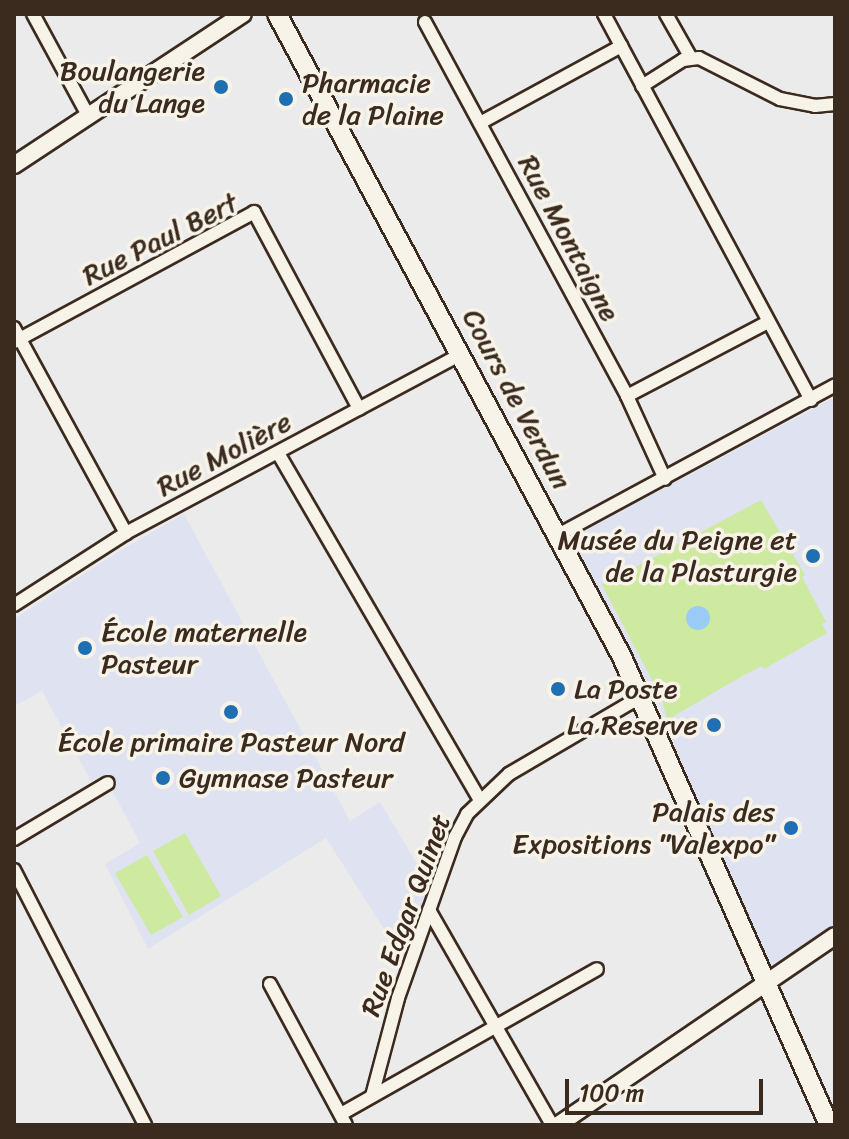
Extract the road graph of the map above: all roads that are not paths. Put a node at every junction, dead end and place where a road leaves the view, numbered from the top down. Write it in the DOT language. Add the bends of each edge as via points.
graph roads {
  1 [pos="33,14"];
  2 [pos="243,14"];
  3 [pos="277,14"];
  4 [pos="604,14"];
  5 [pos="666,14"];
  6 [pos="425,22"];
  7 [pos="621,46"];
  8 [pos="691,58"];
  9 [pos="642,86"];
  10 [pos="835,104"];
  11 [pos="89,117"];
  12 [pos="480,123"];
  13 [pos="14,165"];
  14 [pos="768,322"];
  15 [pos="16,336"];
  16 [pos="461,354"];
  17 [pos="835,385"];
  18 [pos="627,396"];
  19 [pos="811,400"];
  20 [pos="359,409"];
  21 [pos="278,453"];
  22 [pos="665,479"];
  23 [pos="126,533"];
  24 [pos="558,535"];
  25 [pos="14,605"];
  26 [pos="640,697"];
  27 [pos="108,783"];
  28 [pos="479,799"];
  29 [pos="14,839"];
  30 [pos="14,870"];
  31 [pos="429,910"];
  32 [pos="835,936"];
  33 [pos="597,969"];
  34 [pos="270,984"];
  35 [pos="766,984"];
  36 [pos="498,1025"];
  37 [pos="372,1096"];
  38 [pos="344,1122"];
  39 [pos="145,1125"];
  40 [pos="552,1125"];
  41 [pos="558,1125"];
  42 [pos="829,1125"];
  1 -- 11 [label="street"];
  2 -- 11 [label="main road"];
  3 -- 16 [label="main road, Cours de Verdun"];
  4 -- 7 [label="street"];
  5 -- 8 [label="street"];
  6 -- 12 [label="street, Rue Montaigne"];
  7 -- 9 [label="street"];
  7 -- 12 [label="street"];
  8 -- 9 [label="street"];
  8 -- 10 [label="street" via="709,61 780,99"];
  9 -- 14 [label="street"];
  11 -- 13 [label="main road"];
  12 -- 18 [label="street, Rue Montaigne"];
  14 -- 18 [label="street"];
  14 -- 19 [label="street"];
  15 -- 20 [label="street, Rue Paul Bert" via="254,212"];
  15 -- 23 [label="street"];
  16 -- 20 [label="street, Rue Molière"];
  16 -- 24 [label="main road, Cours de Verdun"];
  17 -- 19 [label="street"];
  18 -- 22 [label="street, Rue Montaigne"];
  19 -- 22 [label="street"];
  20 -- 21 [label="street, Rue Molière"];
  21 -- 23 [label="street, Rue Molière"];
  21 -- 28 [label="street"];
  22 -- 24 [label="street"];
  23 -- 25 [label="street, Rue Molière"];
  24 -- 26 [label="main road, Cours de Verdun"];
  26 -- 28 [label="street, Rue Edgar Quinet" via="509,774"];
  26 -- 35 [label="main road, Cours de Verdun"];
  27 -- 29 [label="street"];
  28 -- 31 [label="street, Rue Edgar Quinet" via="455,837"];
  30 -- 39 [label="street"];
  31 -- 36 [label="street"];
  31 -- 37 [label="street, Rue Edgar Quinet"];
  32 -- 35 [label="main road"];
  33 -- 36 [label="street"];
  34 -- 38 [label="street"];
  35 -- 41 [label="main road"];
  35 -- 42 [label="main road, Cours de Verdun"];
  36 -- 37 [label="street"];
  36 -- 40 [label="street"];
  37 -- 38 [label="street"];
}
